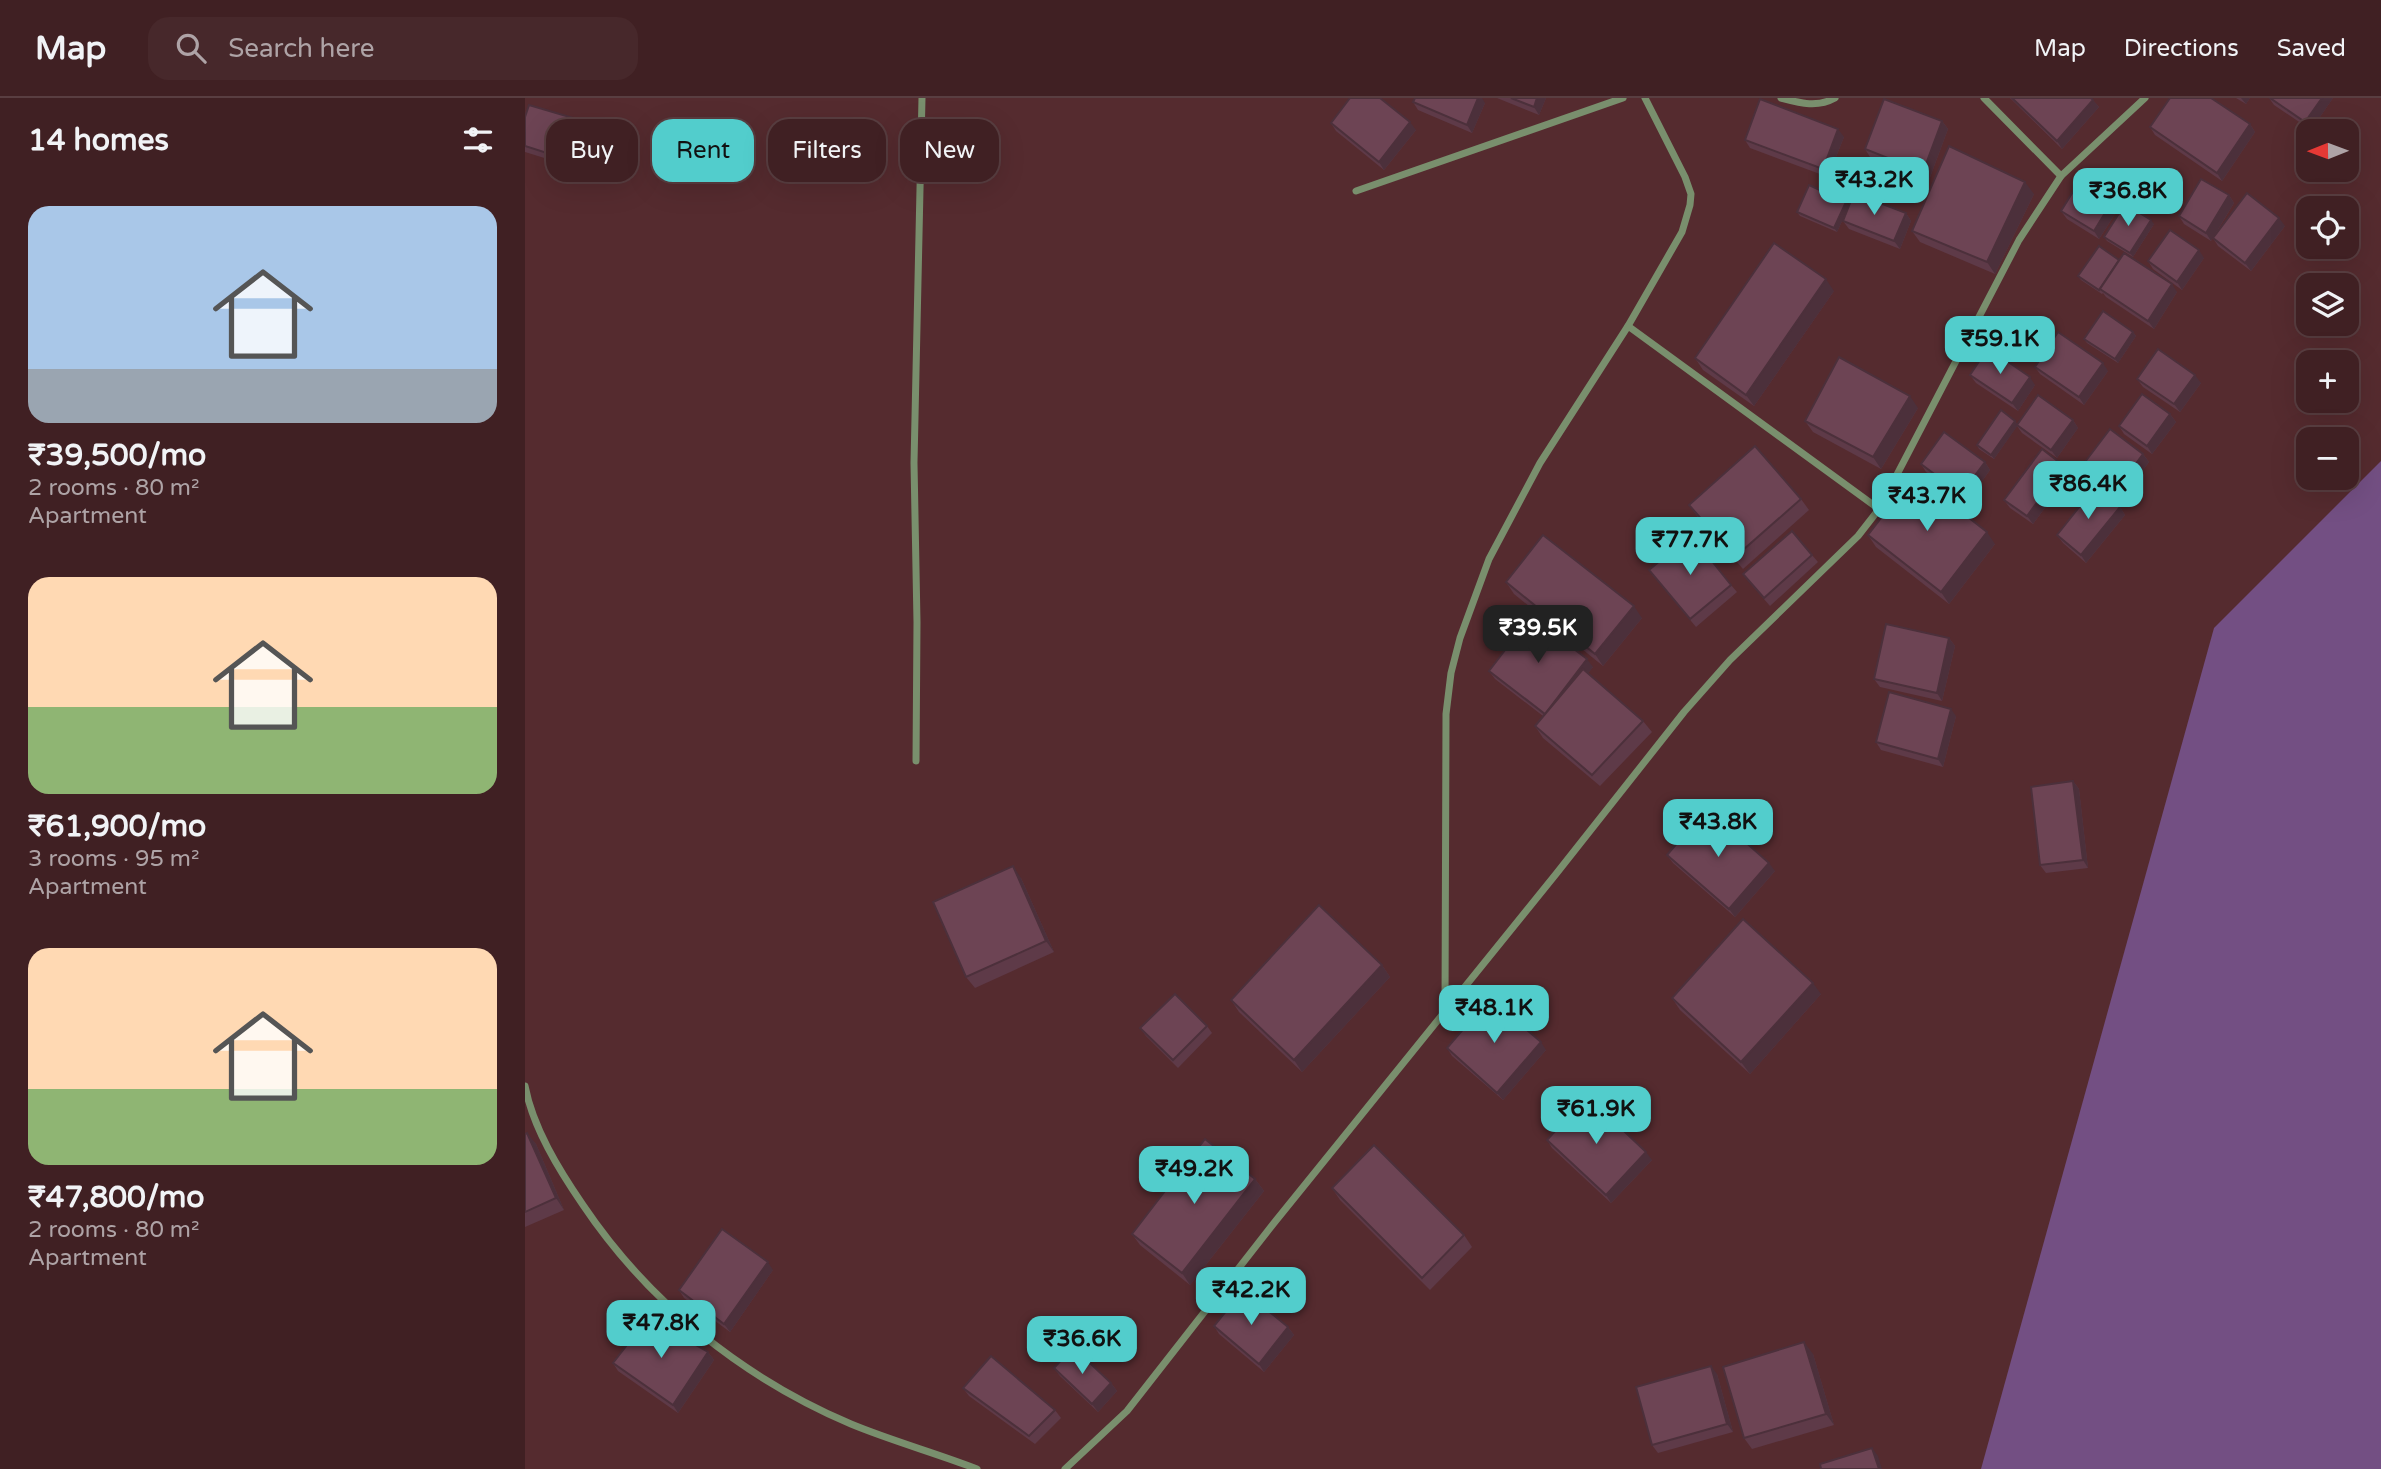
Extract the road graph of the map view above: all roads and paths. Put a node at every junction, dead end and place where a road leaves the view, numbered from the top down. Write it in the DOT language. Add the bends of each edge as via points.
graph roads {
  1 [pos="922,98"];
  2 [pos="1623,98"];
  3 [pos="1645,98"];
  4 [pos="1781,98"];
  5 [pos="1835,98"];
  6 [pos="1984,98"];
  7 [pos="2145,98"];
  8 [pos="2061,176"];
  9 [pos="1356,191"];
  10 [pos="1628,326"];
  11 [pos="1879,509"];
  12 [pos="916,761"];
  13 [pos="1445,1010"];
  14 [pos="525,1086"];
  15 [pos="977,1469"];
  16 [pos="1065,1469"];
  1 -- 12 [label="street" via="914,463"];
  2 -- 9 [label="street"];
  3 -- 10 [label="street" via="1691,194 1682,232"];
  4 -- 5 [label="street" via="1806,105"];
  6 -- 8 [label="street"];
  7 -- 8 [label="street"];
  8 -- 11 [label="street" via="2019,240"];
  10 -- 11 [label="street"];
  10 -- 13 [label="street" via="1540,463 1489,559 1460,638 1446,714"];
  11 -- 13 [label="street" via="1684,712"];
  13 -- 16 [label="street" via="1127,1410"];
  14 -- 15 [label="street" via="529,1106 565,1178 608,1242 708,1341 746,1369 852,1424"];
}
